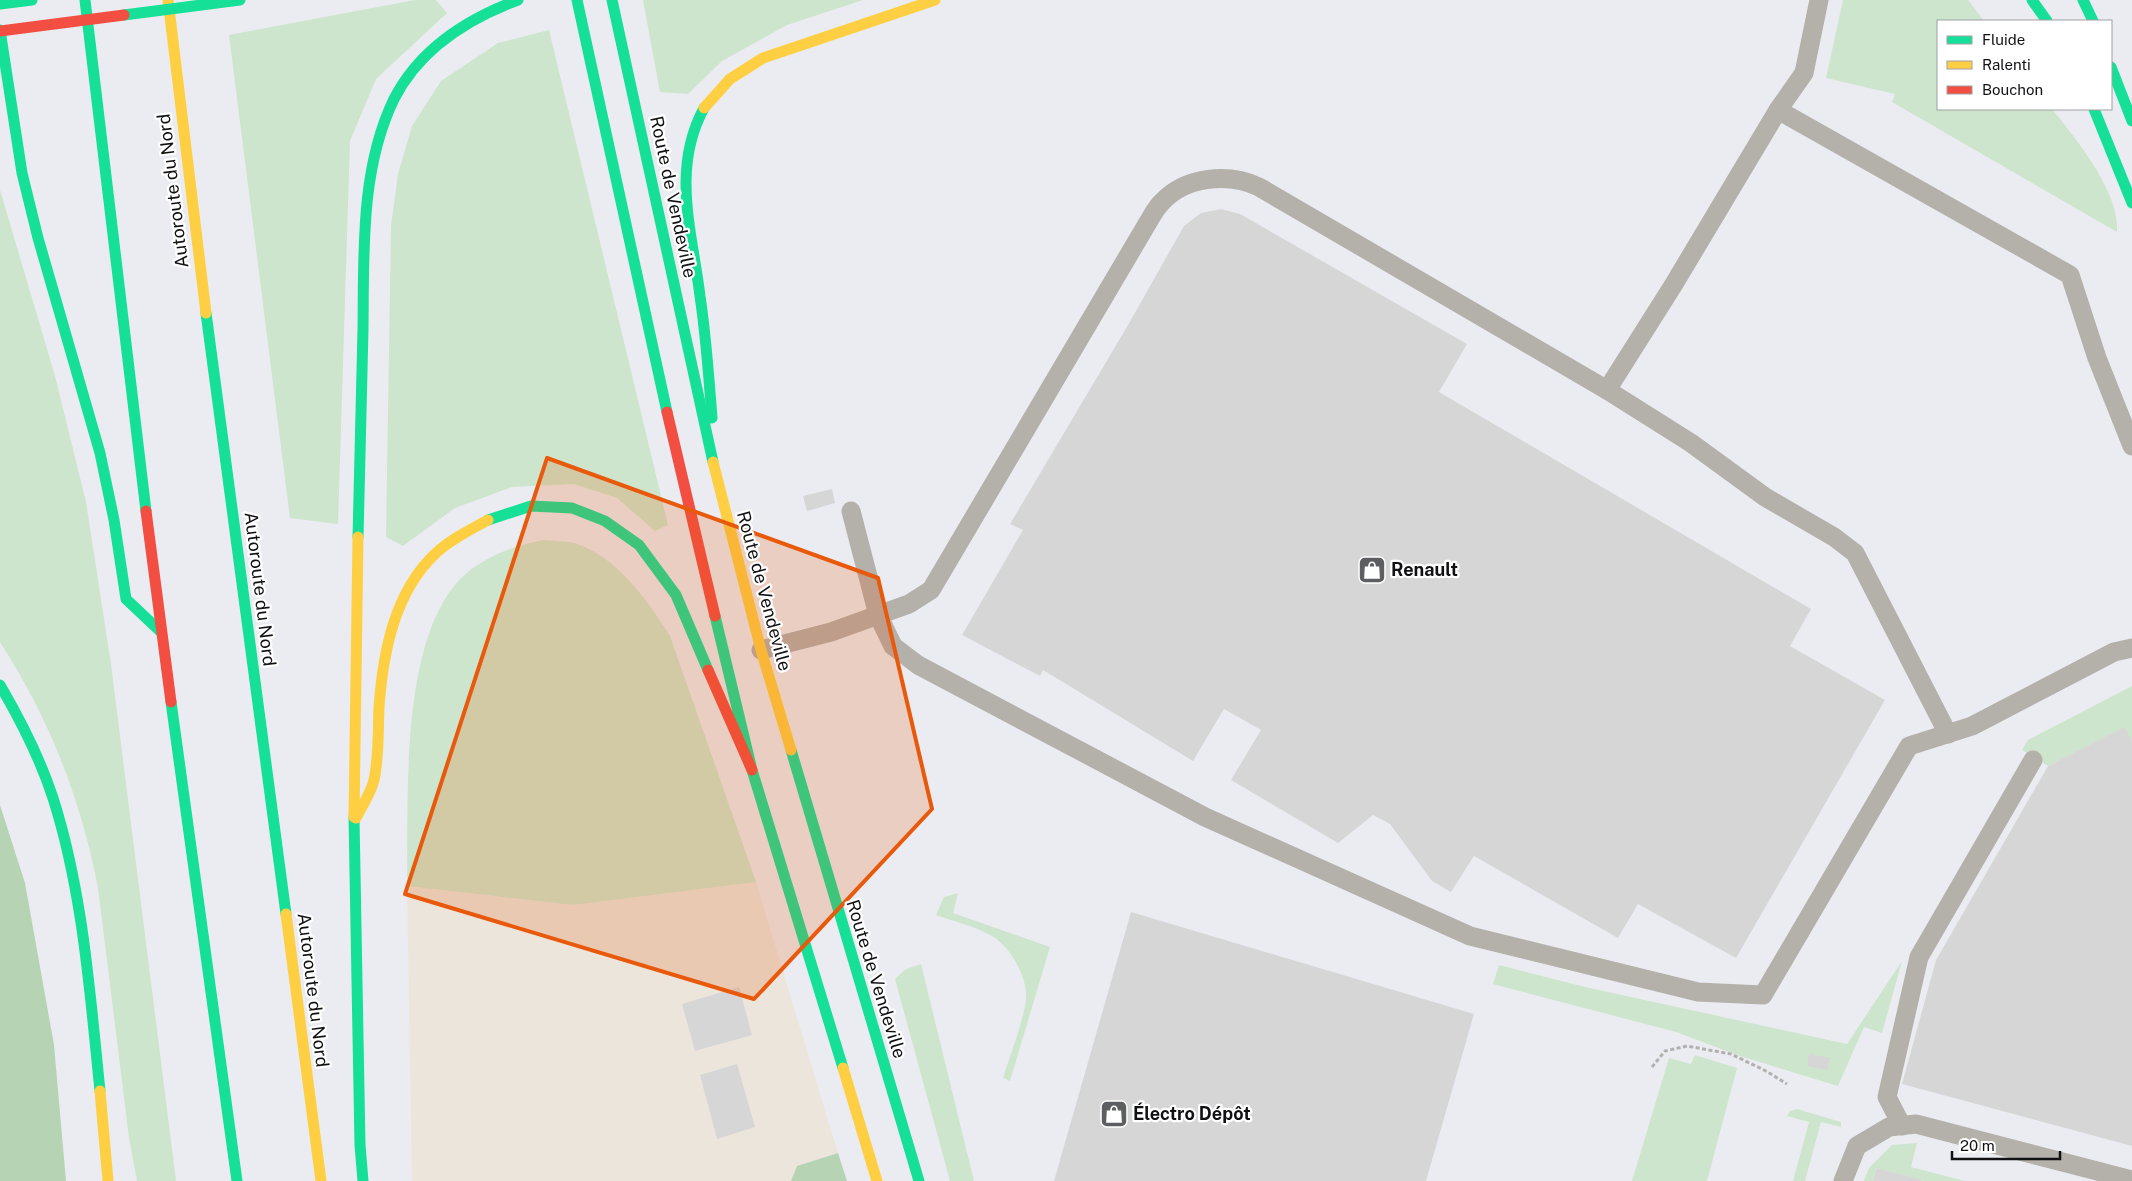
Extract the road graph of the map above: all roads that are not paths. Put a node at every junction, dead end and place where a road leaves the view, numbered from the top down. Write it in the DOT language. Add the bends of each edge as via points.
graph roads {
  1 [pos="32,0"];
  2 [pos="85,0"];
  3 [pos="168,0"];
  4 [pos="240,0"];
  5 [pos="577,0"];
  6 [pos="612,0"];
  7 [pos="935,0"];
  8 [pos="1819,0"];
  9 [pos="2032,0"];
  10 [pos="2083,0"];
  11 [pos="514,1"];
  12 [pos="0,4"];
  13 [pos="2046,20"];
  14 [pos="2093,20"];
  15 [pos="0,30"];
  16 [pos="2112,70"];
  17 [pos="1778,110"];
  18 [pos="2094,110"];
  19 [pos="2132,121"];
  20 [pos="2132,203"];
  21 [pos="1606,390"];
  22 [pos="2132,446"];
  23 [pos="718,486"];
  24 [pos="851,510"];
  25 [pos="878,615"];
  26 [pos="161,632"];
  27 [pos="2132,648"];
  28 [pos="761,650"];
  29 [pos="0,685"];
  30 [pos="1948,734"];
  31 [pos="2033,760"];
  32 [pos="752,770"];
  33 [pos="354,821"];
  34 [pos="1902,1126"];
  35 [pos="2132,1180"];
  36 [pos="108,1181"];
  37 [pos="237,1181"];
  38 [pos="321,1181"];
  39 [pos="363,1181"];
  40 [pos="877,1181"];
  41 [pos="919,1181"];
  42 [pos="1843,1181"];
  1 -- 12 [label="main road"];
  2 -- 26 [label="main road"];
  3 -- 38 [label="main road, Autoroute du Nord" via="195,230"];
  4 -- 15 [label="main road, bridge"];
  5 -- 32 [label="main road" via="655,361"];
  6 -- 23 [label="main road, Route de Vendeville"];
  7 -- 23 [label="main road" via="762,58 738,71 722,85 695,123 684,168 706,335"];
  8 -- 17 [label="lane" via="1804,73"];
  9 -- 13 [label="main road"];
  10 -- 14 [label="main road"];
  11 -- 33 [label="main road" via="477,16 424,55 402,83 388,112 376,150 365,229"];
  15 -- 26 [label="main road" via="22,173 100,453 126,599"];
  16 -- 19 [label="main road"];
  17 -- 21 [label="lane"];
  17 -- 22 [label="lane" via="2070,275 2097,358"];
  18 -- 20 [label="main road"];
  21 -- 25 [label="lane" via="1259,187 1227,178 1186,185 1162,201 1147,224 931,590 909,604"];
  21 -- 30 [label="lane" via="1855,553"];
  23 -- 28 [label="main road, Route de Vendeville"];
  24 -- 25 [label="lane"];
  25 -- 28 [label="lane" via="831,632"];
  25 -- 30 [label="lane" via="893,646 918,665 1205,817 1470,936 1698,992 1763,995 1909,746"];
  26 -- 37 [label="main road"];
  27 -- 30 [label="lane" via="2114,652 1972,726"];
  28 -- 41 [label="main road, Route de Vendeville"];
  29 -- 36 [label="main road" via="44,770 63,830 78,904"];
  31 -- 34 [label="lane" via="1919,957 1887,1097"];
  32 -- 33 [label="main road" via="676,594 639,546 605,521 572,508 532,506 496,516 461,534 436,552 415,577 396,616 386,654 374,781"];
  32 -- 40 [label="main road"];
  33 -- 39 [label="main road"];
  34 -- 35 [label="lane" via="1916,1124"];
  34 -- 42 [label="lane" via="1889,1127 1857,1146"];
}
